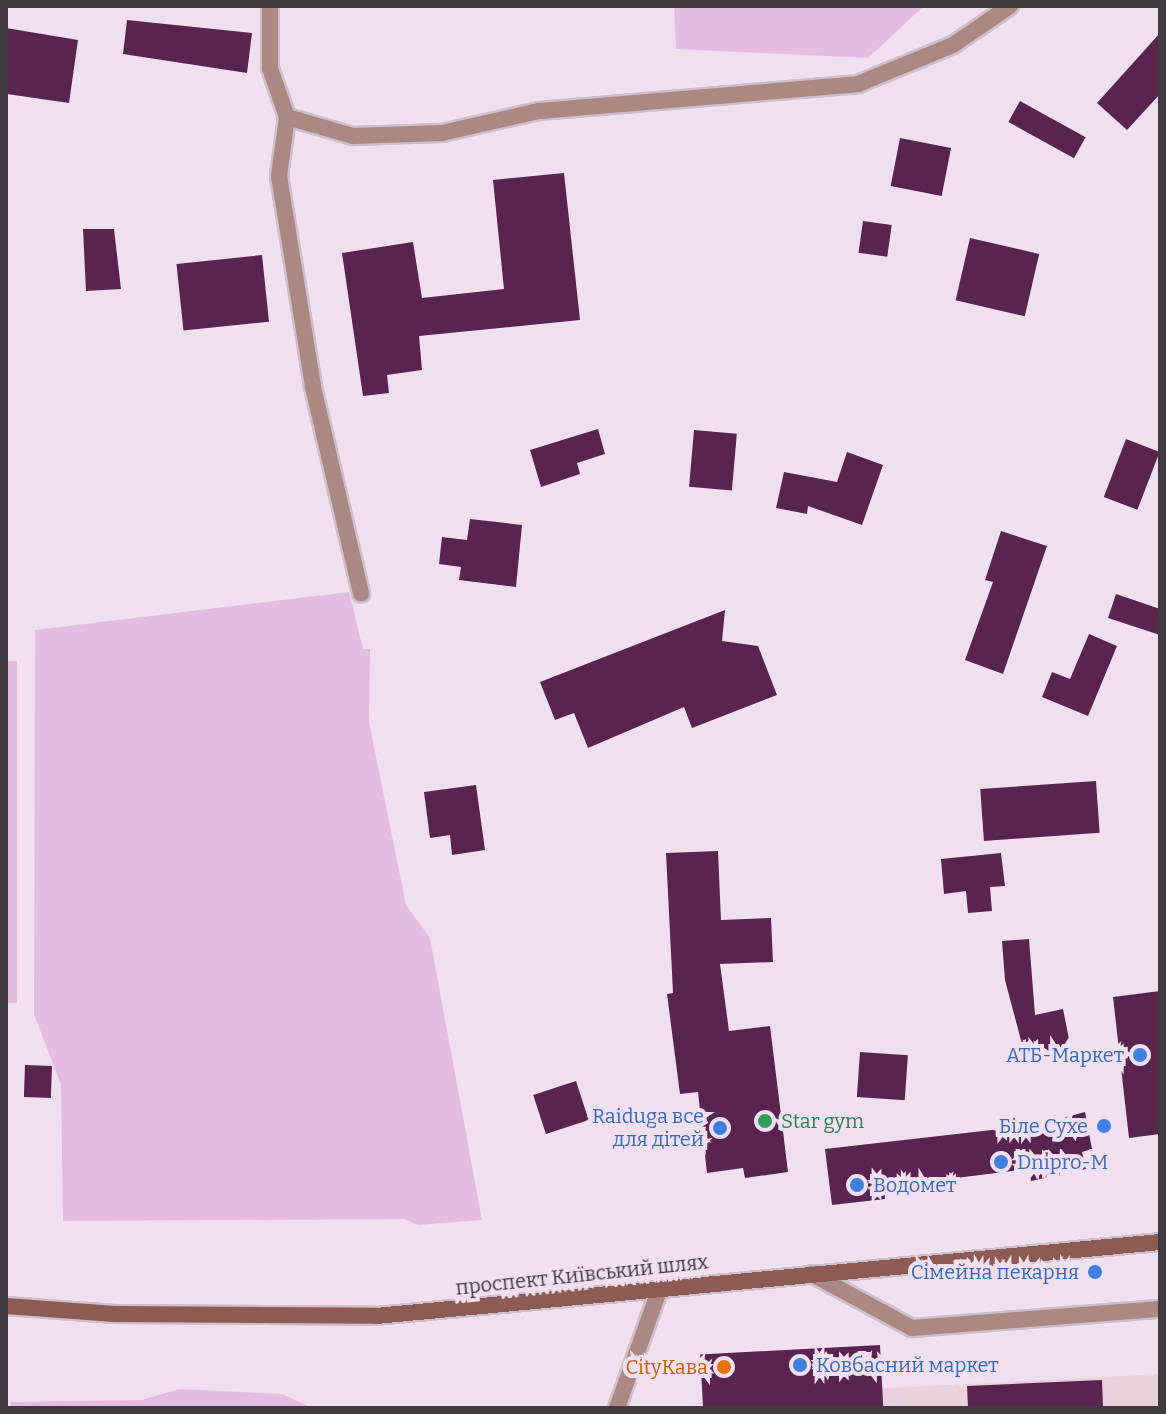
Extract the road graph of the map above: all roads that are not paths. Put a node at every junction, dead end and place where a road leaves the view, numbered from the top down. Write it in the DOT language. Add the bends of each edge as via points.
graph roads {
  1 [pos="270,6"];
  2 [pos="1010,6"];
  3 [pos="287,117"];
  4 [pos="361,594"];
  5 [pos="1160,1242"];
  6 [pos="812,1274"];
  7 [pos="660,1288"];
  8 [pos="6,1306"];
  9 [pos="1160,1309"];
  10 [pos="617,1408"];
  1 -- 3 [label="street" via="270,68"];
  2 -- 3 [label="street" via="953,45 858,84 539,111 442,133 353,136"];
  3 -- 4 [label="street" via="279,176 313,387"];
  5 -- 6 [label="main road, проспект Київський шлях"];
  6 -- 7 [label="main road, проспект Київський шлях"];
  6 -- 9 [label="street" via="912,1328"];
  7 -- 8 [label="main road, проспект Київський шлях" via="376,1316 115,1314"];
  7 -- 10 [label="street"];
}
